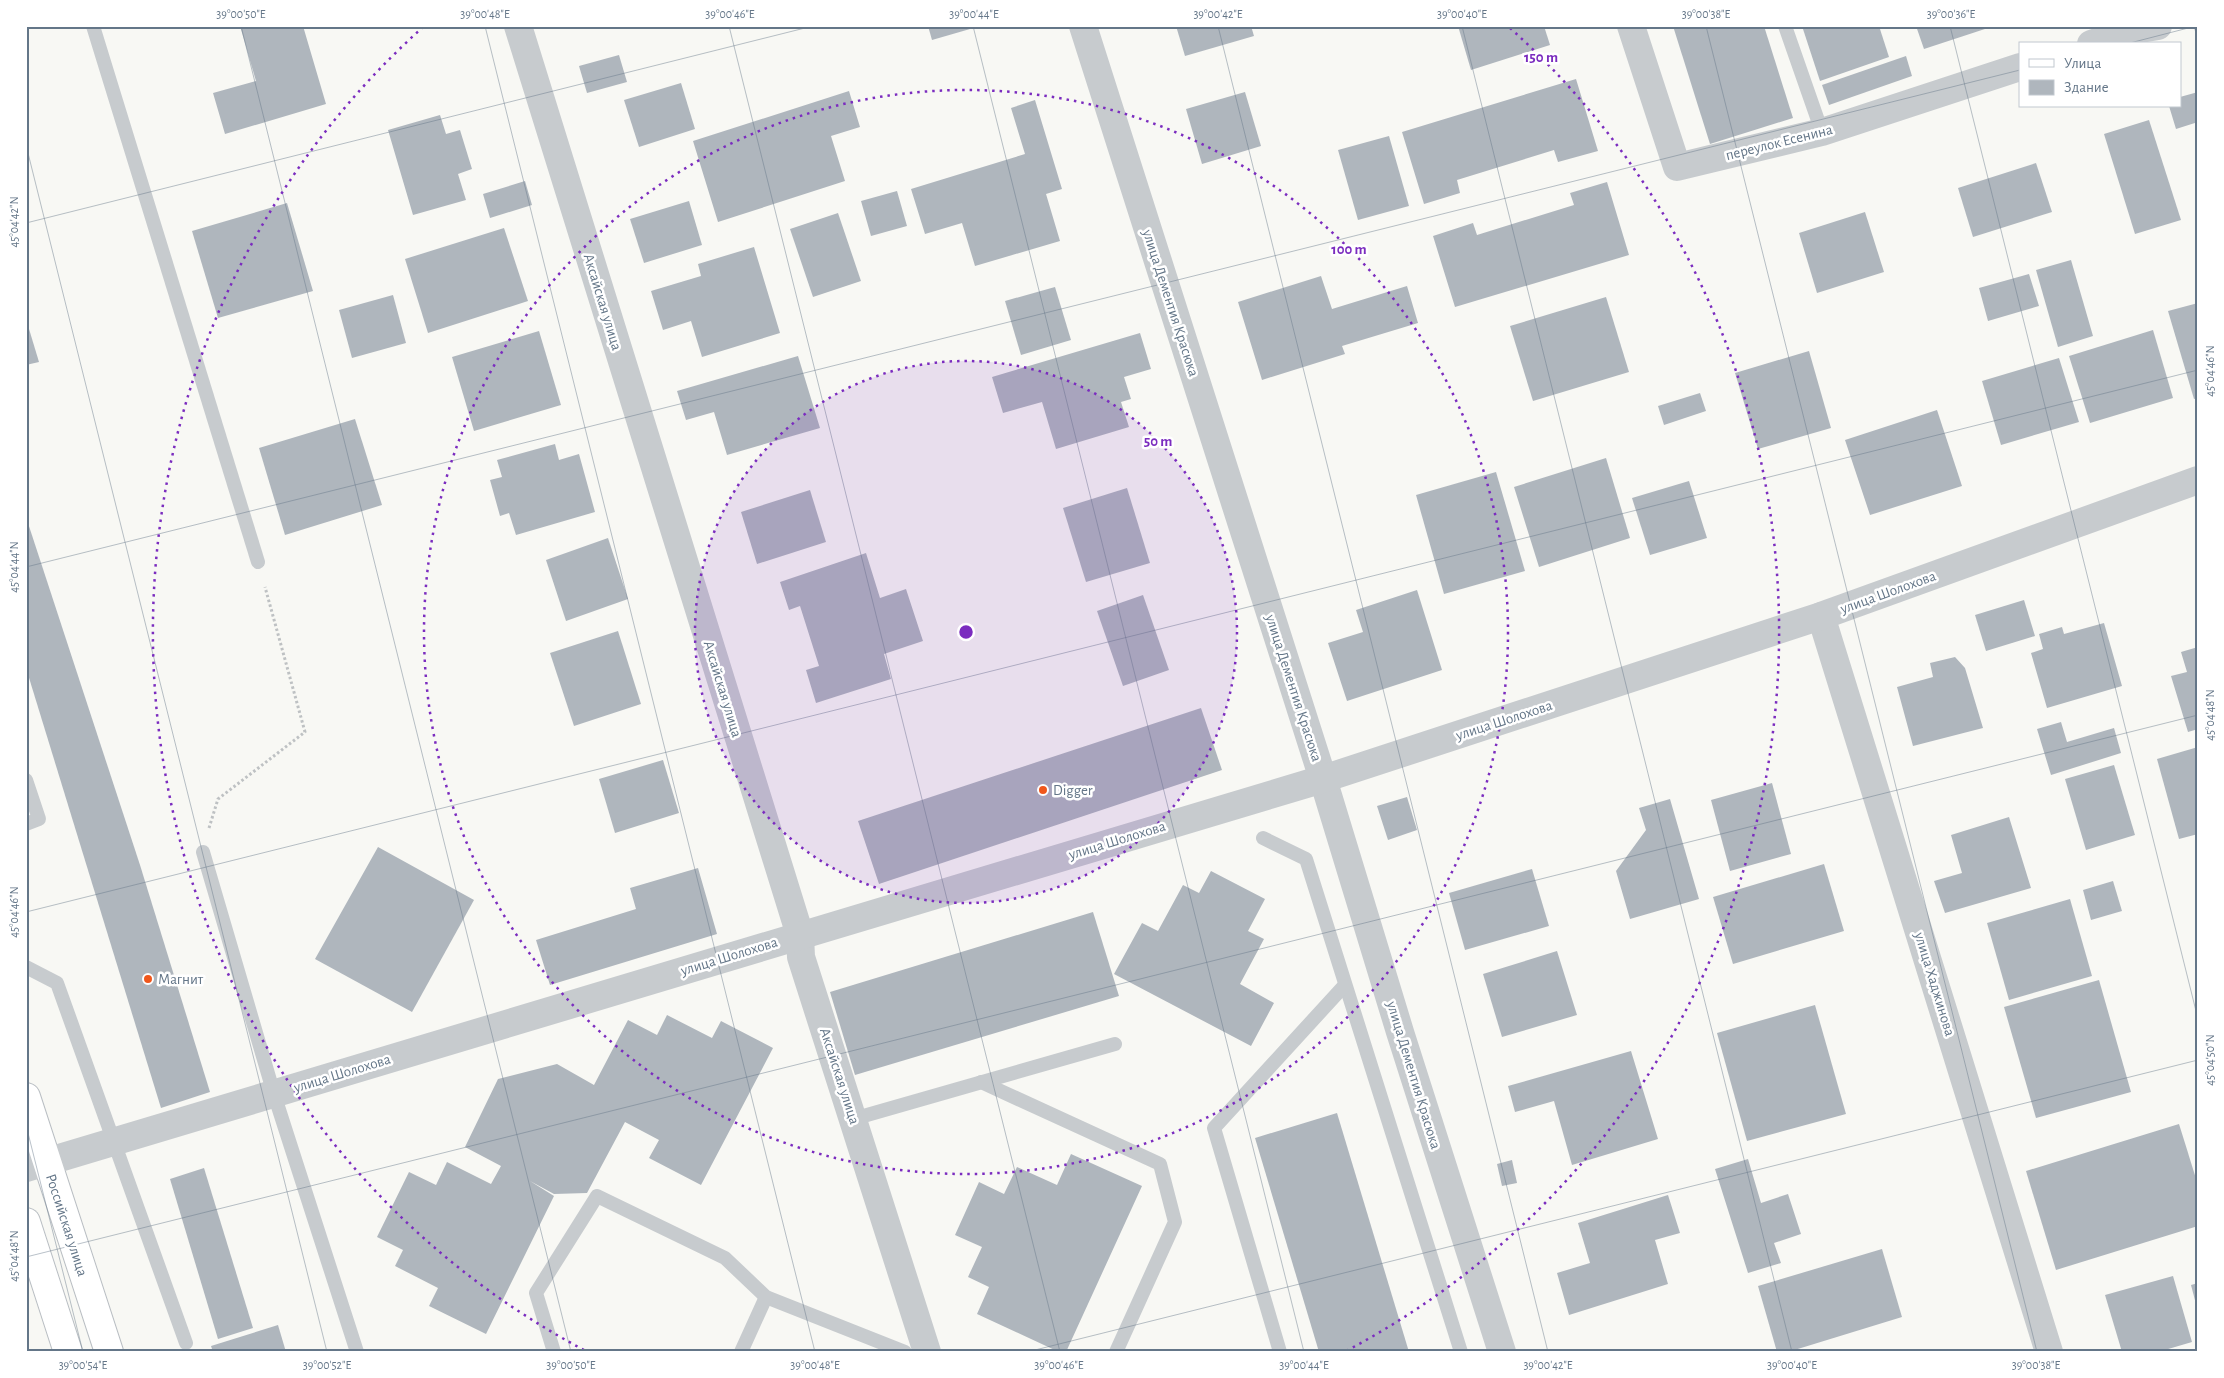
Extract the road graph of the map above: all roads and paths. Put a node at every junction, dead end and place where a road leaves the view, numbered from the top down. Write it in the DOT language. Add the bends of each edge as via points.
graph roads {
  1 [pos="93,26"];
  2 [pos="518,26"];
  3 [pos="1083,26"];
  4 [pos="1631,26"];
  5 [pos="1785,26"];
  6 [pos="2158,26"];
  7 [pos="2097,42"];
  8 [pos="2019,67"];
  9 [pos="1822,132"];
  10 [pos="2198,480"];
  11 [pos="258,562"];
  12 [pos="1821,616"];
  13 [pos="1323,779"];
  14 [pos="26,780"];
  15 [pos="26,824"];
  16 [pos="1263,838"];
  17 [pos="202,852"];
  18 [pos="800,935"];
  19 [pos="26,967"];
  20 [pos="1344,986"];
  21 [pos="1115,1044"];
  22 [pos="981,1082"];
  23 [pos="274,1094"];
  24 [pos="26,1097"];
  25 [pos="854,1119"];
  26 [pos="114,1142"];
  27 [pos="37,1165"];
  28 [pos="26,1222"];
  29 [pos="766,1297"];
  30 [pos="186,1342"];
  31 [pos="68,1352"];
  32 [pos="108,1352"];
  33 [pos="357,1352"];
  34 [pos="554,1352"];
  35 [pos="741,1352"];
  36 [pos="905,1352"];
  37 [pos="928,1352"];
  38 [pos="1116,1352"];
  39 [pos="1280,1352"];
  40 [pos="1461,1352"];
  41 [pos="1502,1352"];
  42 [pos="2049,1352"];
  1 -- 11 [label="lane"];
  2 -- 18 [label="street, Аксайская улица"];
  3 -- 13 [label="street, улица Дементия Красюка"];
  4 -- 9 [label="street, переулок Есенина" via="1677,167"];
  5 -- 9 [label="lane"];
  6 -- 7 [label="street" via="2129,31"];
  8 -- 9 [label="street, переулок Есенина"];
  10 -- 12 [label="street, улица Шолохова"];
  11 -- 17 [label="path" via="305,732 218,799"];
  12 -- 13 [label="street, улица Шолохова"];
  12 -- 42 [label="street, улица Хаджинова"];
  13 -- 18 [label="street, улица Шолохова"];
  13 -- 41 [label="street, улица Дементия Красюка"];
  14 -- 15 [label="lane" via="39,819"];
  16 -- 20 [label="lane" via="1306,859"];
  17 -- 23 [label="lane"];
  18 -- 23 [label="street, улица Шолохова"];
  18 -- 25 [label="street, Аксайская улица" via="802,956"];
  19 -- 26 [label="lane" via="57,983"];
  20 -- 39 [label="lane" via="1214,1128"];
  20 -- 40 [label="lane"];
  21 -- 22 [label="lane"];
  22 -- 25 [label="lane"];
  22 -- 38 [label="lane" via="1160,1164 1175,1222"];
  23 -- 26 [label="street, улица Шолохова"];
  23 -- 33 [label="lane"];
  24 -- 27 [label="main road, Российская улица"];
  25 -- 37 [label="street, Аксайская улица"];
  26 -- 27 [label="street, улица Шолохова"];
  26 -- 30 [label="lane"];
  27 -- 32 [label="main road, Российская улица"];
  28 -- 31 [label="main road"];
  29 -- 34 [label="lane" via="725,1258 597,1196 536,1293"];
  29 -- 35 [label="lane"];
  29 -- 36 [label="lane"];
}
